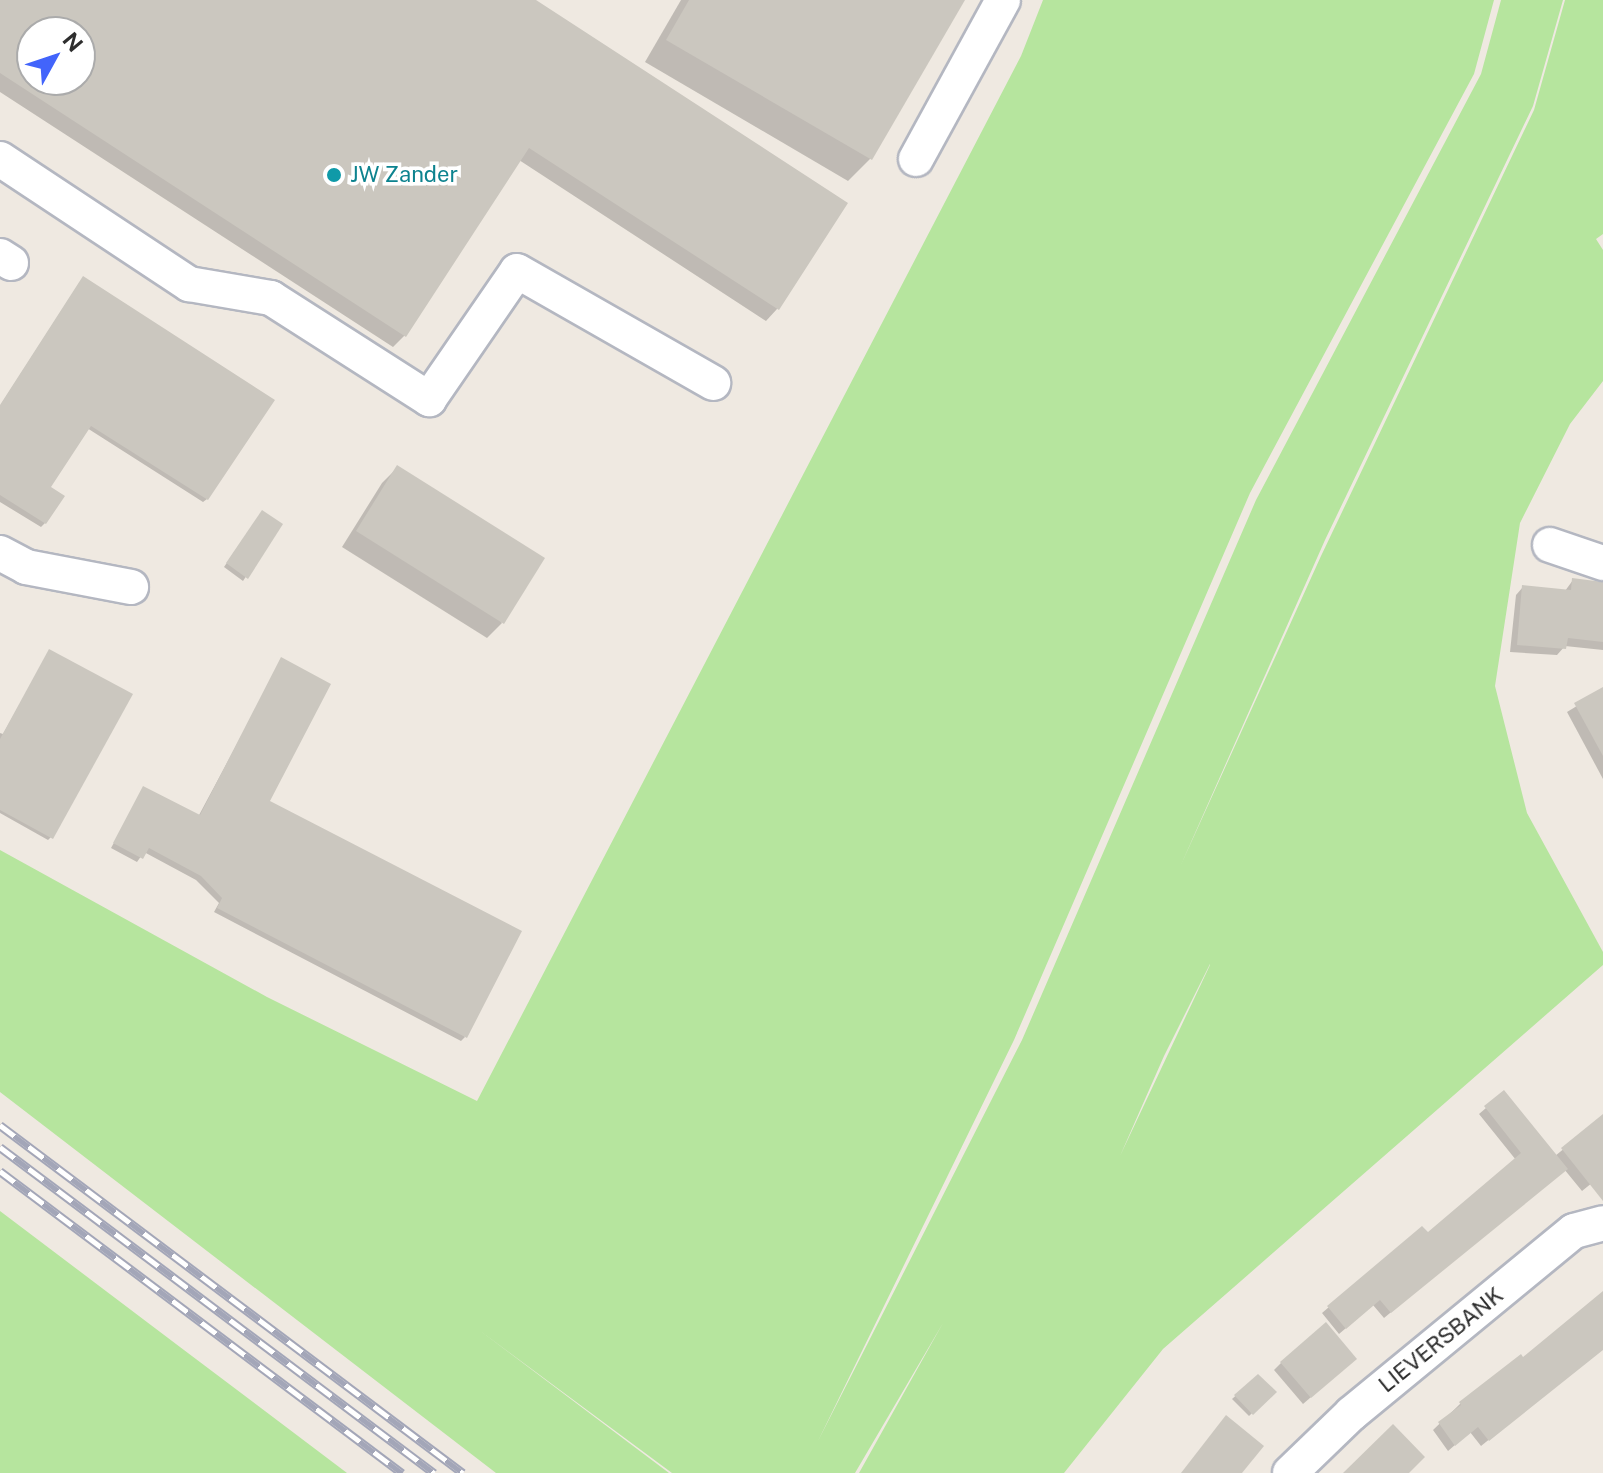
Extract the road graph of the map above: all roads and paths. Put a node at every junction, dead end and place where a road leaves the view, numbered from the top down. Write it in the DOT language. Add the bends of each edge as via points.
graph roads {
  1 [pos="1003,0"];
  2 [pos="0,159"];
  3 [pos="916,159"];
  4 [pos="713,383"];
  5 [pos="1550,545"];
  6 [pos="0,553"];
  7 [pos="1603,563"];
  8 [pos="131,587"];
  9 [pos="1603,1223"];
  10 [pos="1290,1473"];
  1 -- 3 [label="street"];
  2 -- 4 [label="street" via="189,284 271,298 429,399 517,271"];
  5 -- 7 [label="street"];
  6 -- 8 [label="street" via="26,567"];
  9 -- 10 [label="street, LIEVERSBANK" via="1574,1231 1351,1414"];
}
